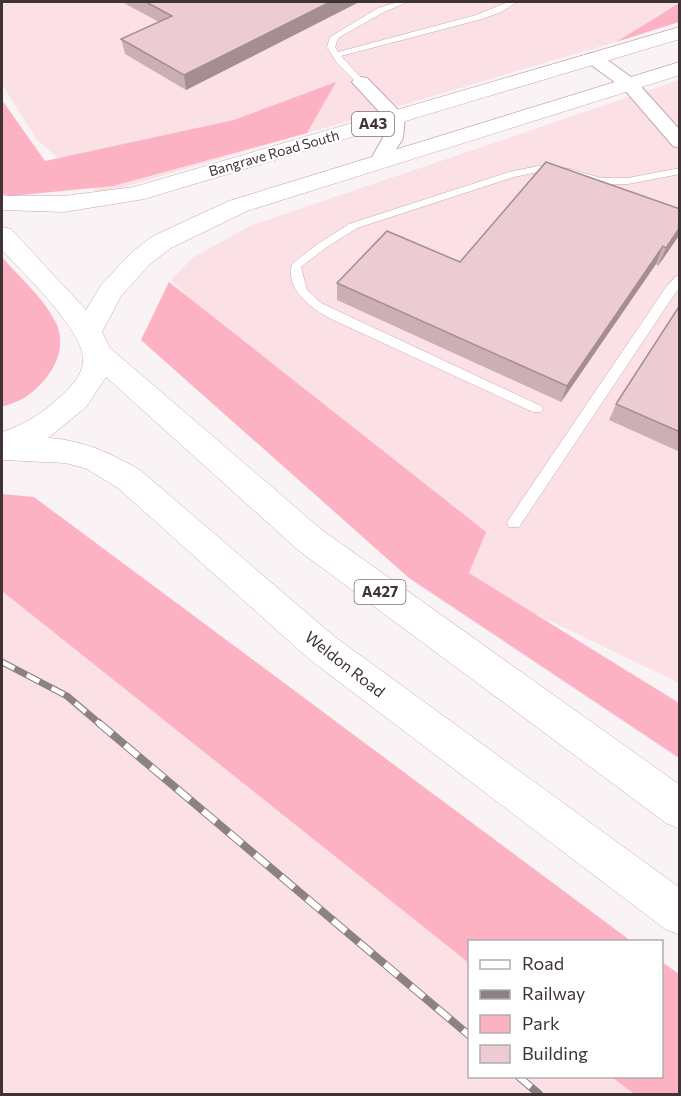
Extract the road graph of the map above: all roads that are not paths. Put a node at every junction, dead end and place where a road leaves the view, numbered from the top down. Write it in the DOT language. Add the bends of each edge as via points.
graph roads {
  1 [pos="404,2"];
  2 [pos="513,2"];
  3 [pos="680,33"];
  4 [pos="336,55"];
  5 [pos="593,58"];
  6 [pos="680,68"];
  7 [pos="361,82"];
  8 [pos="629,84"];
  9 [pos="395,117"];
  10 [pos="680,142"];
  11 [pos="379,162"];
  12 [pos="680,171"];
  13 [pos="2,203"];
  14 [pos="2,235"];
  15 [pos="680,279"];
  16 [pos="93,342"];
  17 [pos="537,409"];
  18 [pos="2,446"];
  19 [pos="514,523"];
  20 [pos="680,809"];
  21 [pos="680,914"];
  1 -- 4 [label="lane" via="381,10 334,37 331,47"];
  2 -- 4 [label="lane" via="479,17"];
  3 -- 5 [label="highway, Bangrave Road South / A43"];
  4 -- 7 [label="lane"];
  5 -- 8 [label="street"];
  5 -- 9 [label="highway, Bangrave Road South / A43"];
  6 -- 8 [label="highway, A43"];
  7 -- 9 [label="street"];
  8 -- 10 [label="street"];
  8 -- 11 [label="highway, A43"];
  9 -- 11 [label="street" via="393,138"];
  9 -- 13 [label="highway, Bangrave Road South / A43" via="136,194 64,204"];
  11 -- 16 [label="highway, A43" via="238,206 162,242 111,291"];
  12 -- 17 [label="lane" via="628,181 600,181 570,172 538,169 512,174 353,226 296,266 297,284 307,300"];
  14 -- 16 [label="highway"];
  15 -- 19 [label="lane"];
  16 -- 18 [label="highway, A43" via="94,371 86,388 64,411 32,433"];
  16 -- 20 [label="highway, A427" via="310,540"];
  18 -- 21 [label="highway, Weldon Road" via="66,451 97,460 129,479 322,648"];
}
